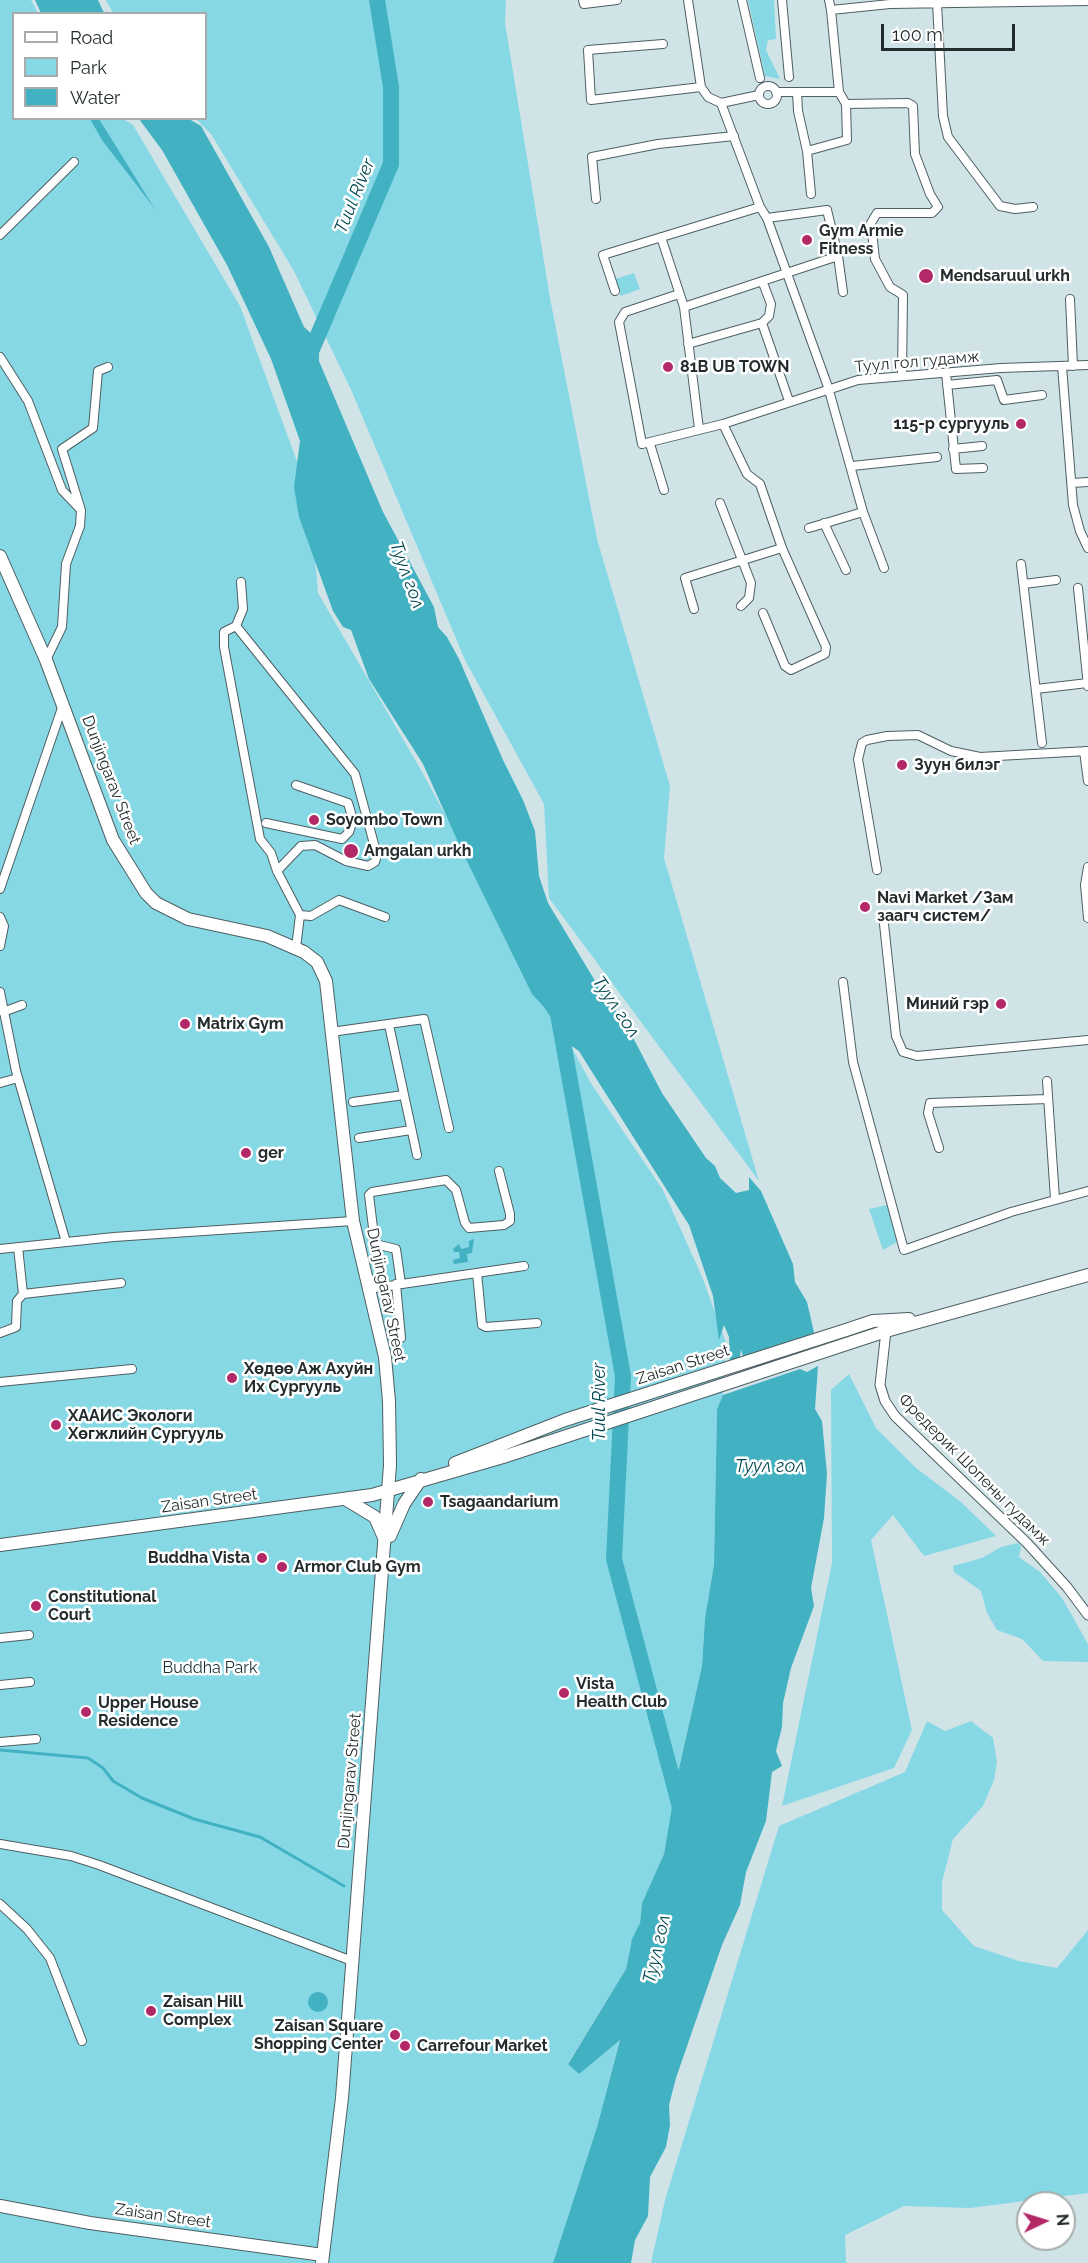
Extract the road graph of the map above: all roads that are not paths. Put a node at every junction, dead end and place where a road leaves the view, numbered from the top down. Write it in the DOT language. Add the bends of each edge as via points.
graph roads {
  1 [pos="583,0"];
  2 [pos="617,0"];
  3 [pos="688,0"];
  4 [pos="742,0"];
  5 [pos="782,0"];
  6 [pos="829,0"];
  7 [pos="1088,1"];
  8 [pos="937,3"];
  9 [pos="831,10"];
  10 [pos="663,44"];
  11 [pos="789,77"];
  12 [pos="760,78"];
  13 [pos="701,87"];
  14 [pos="776,92"];
  15 [pos="797,92"];
  16 [pos="839,92"];
  17 [pos="759,95"];
  18 [pos="721,103"];
  19 [pos="846,104"];
  20 [pos="734,136"];
  21 [pos="807,151"];
  22 [pos="74,162"];
  23 [pos="811,194"];
  24 [pos="596,199"];
  25 [pos="760,207"];
  26 [pos="1033,207"];
  27 [pos="767,218"];
  28 [pos="0,235"];
  29 [pos="661,237"];
  30 [pos="838,256"];
  31 [pos="787,275"];
  32 [pos="763,283"];
  33 [pos="615,291"];
  34 [pos="843,292"];
  35 [pos="679,294"];
  36 [pos="1070,299"];
  37 [pos="684,307"];
  38 [pos="762,323"];
  39 [pos="688,344"];
  40 [pos="0,357"];
  41 [pos="1088,365"];
  42 [pos="1062,366"];
  43 [pos="1073,366"];
  44 [pos="108,367"];
  45 [pos="946,373"];
  46 [pos="902,375"];
  47 [pos="947,385"];
  48 [pos="828,387"];
  49 [pos="1042,395"];
  50 [pos="789,401"];
  51 [pos="723,424"];
  52 [pos="699,429"];
  53 [pos="650,444"];
  54 [pos="982,446"];
  55 [pos="953,449"];
  56 [pos="937,457"];
  57 [pos="852,466"];
  58 [pos="983,468"];
  59 [pos="1088,482"];
  60 [pos="1072,483"];
  61 [pos="664,490"];
  62 [pos="720,503"];
  63 [pos="81,510"];
  64 [pos="864,512"];
  65 [pos="825,523"];
  66 [pos="809,528"];
  67 [pos="782,548"];
  68 [pos="1088,548"];
  69 [pos="0,556"];
  70 [pos="741,560"];
  71 [pos="1021,564"];
  72 [pos="884,568"];
  73 [pos="846,570"];
  74 [pos="1056,580"];
  75 [pos="241,582"];
  76 [pos="1024,585"];
  77 [pos="1078,588"];
  78 [pos="741,606"];
  79 [pos="694,609"];
  80 [pos="763,613"];
  81 [pos="236,626"];
  82 [pos="46,660"];
  83 [pos="1088,684"];
  84 [pos="1036,689"];
  85 [pos="63,704"];
  86 [pos="1042,743"];
  87 [pos="1086,751"];
  88 [pos="1088,781"];
  89 [pos="296,785"];
  90 [pos="266,823"];
  91 [pos="1088,867"];
  92 [pos="877,870"];
  93 [pos="277,872"];
  94 [pos="0,889"];
  95 [pos="300,915"];
  96 [pos="385,916"];
  97 [pos="0,917"];
  98 [pos="1088,918"];
  99 [pos="884,924"];
  100 [pos="0,946"];
  101 [pos="296,948"];
  102 [pos="843,982"];
  103 [pos="0,992"];
  104 [pos="22,1005"];
  105 [pos="3,1012"];
  106 [pos="389,1025"];
  107 [pos="331,1032"];
  108 [pos="1088,1040"];
  109 [pos="18,1078"];
  110 [pos="1047,1081"];
  111 [pos="0,1083"];
  112 [pos="404,1095"];
  113 [pos="1048,1099"];
  114 [pos="353,1102"];
  115 [pos="449,1128"];
  116 [pos="411,1130"];
  117 [pos="359,1138"];
  118 [pos="939,1148"];
  119 [pos="417,1155"];
  120 [pos="499,1171"];
  121 [pos="1088,1191"];
  122 [pos="1055,1199"];
  123 [pos="353,1221"];
  124 [pos="66,1242"];
  125 [pos="18,1247"];
  126 [pos="0,1249"];
  127 [pos="524,1266"];
  128 [pos="477,1274"];
  129 [pos="1088,1275"];
  130 [pos="121,1283"];
  131 [pos="399,1284"];
  132 [pos="368,1289"];
  133 [pos="23,1294"];
  134 [pos="928,1318"];
  135 [pos="537,1323"];
  136 [pos="886,1331"];
  137 [pos="0,1333"];
  138 [pos="401,1338"];
  139 [pos="132,1369"];
  140 [pos="0,1382"];
  141 [pos="421,1479"];
  142 [pos="390,1489"];
  143 [pos="347,1500"];
  144 [pos="386,1544"];
  145 [pos="0,1545"];
  146 [pos="1088,1616"];
  147 [pos="29,1635"];
  148 [pos="0,1638"];
  149 [pos="30,1682"];
  150 [pos="0,1685"];
  151 [pos="36,1739"];
  152 [pos="0,1742"];
  153 [pos="0,1844"];
  154 [pos="0,1904"];
  155 [pos="352,1961"];
  156 [pos="82,2041"];
  157 [pos="0,2206"];
  158 [pos="322,2259"];
  1 -- 2 [label="street" via="584,4"];
  3 -- 13 [label="street"];
  4 -- 12 [label="street"];
  5 -- 11 [label="street"];
  6 -- 9 [label="street"];
  7 -- 8 [label="street"];
  8 -- 9 [label="street"];
  8 -- 26 [label="street" via="948,137 1000,206"];
  9 -- 16 [label="street"];
  10 -- 13 [label="street" via="588,50 591,100"];
  13 -- 18 [label="street" via="708,97"];
  14 -- 15 [label="street"];
  14 -- 17 [label="street" via="768,86"];
  14 -- 17 [label="street" via="771,103 764,103"];
  15 -- 16 [label="street"];
  15 -- 21 [label="street"];
  16 -- 19 [label="street"];
  17 -- 18 [label="street"];
  18 -- 20 [label="street"];
  19 -- 21 [label="street" via="847,140"];
  19 -- 46 [label="street" via="913,106 914,149 938,207 932,213 877,213 871,223 875,259 890,287 903,295"];
  20 -- 24 [label="street" via="658,144 592,157"];
  20 -- 25 [label="street"];
  21 -- 23 [label="street"];
  22 -- 28 [label="street"];
  25 -- 27 [label="street"];
  25 -- 29 [label="street"];
  27 -- 30 [label="street" via="827,210"];
  27 -- 31 [label="street"];
  29 -- 33 [label="street" via="603,255"];
  29 -- 35 [label="street"];
  30 -- 31 [label="street"];
  30 -- 34 [label="street"];
  31 -- 32 [label="street"];
  31 -- 48 [label="street"];
  32 -- 37 [label="street"];
  32 -- 38 [label="street" via="771,304 769,316"];
  35 -- 37 [label="street"];
  35 -- 53 [label="street" via="625,312 619,322 642,444"];
  36 -- 43 [label="street"];
  37 -- 39 [label="street"];
  38 -- 39 [label="street"];
  38 -- 50 [label="street"];
  39 -- 52 [label="street"];
  40 -- 63 [label="street" via="28,401 63,490"];
  41 -- 43 [label="street, Туул гол гудамж"];
  42 -- 43 [label="street, Туул гол гудамж"];
  42 -- 45 [label="street, Туул гол гудамж"];
  42 -- 60 [label="street"];
  44 -- 63 [label="street" via="98,371 93,428 62,449"];
  45 -- 46 [label="street, Туул гол гудамж"];
  45 -- 47 [label="street"];
  46 -- 48 [label="street, Туул гол гудамж"];
  47 -- 49 [label="street" via="997,380 1004,400"];
  47 -- 55 [label="street"];
  48 -- 50 [label="street, Туул гол гудамж"];
  48 -- 57 [label="street"];
  50 -- 51 [label="street, Туул гол гудамж"];
  51 -- 52 [label="street, Туул гол гудамж"];
  51 -- 67 [label="street" via="747,474 760,484"];
  52 -- 53 [label="street, Туул гол гудамж"];
  53 -- 61 [label="street"];
  54 -- 55 [label="street"];
  55 -- 58 [label="street" via="956,469"];
  56 -- 57 [label="street"];
  57 -- 64 [label="street"];
  59 -- 60 [label="street"];
  60 -- 68 [label="street" via="1073,505"];
  62 -- 70 [label="street"];
  63 -- 82 [label="street" via="80,526 66,564 62,627"];
  64 -- 65 [label="street"];
  64 -- 72 [label="street"];
  65 -- 66 [label="street"];
  65 -- 73 [label="street"];
  67 -- 70 [label="street"];
  67 -- 80 [label="street" via="825,654 791,670 785,666"];
  69 -- 82 [label="main road, Dunjingarav Street"];
  70 -- 78 [label="street" via="751,591"];
  70 -- 79 [label="street" via="685,578"];
  71 -- 76 [label="street"];
  74 -- 76 [label="street"];
  75 -- 81 [label="street" via="243,609"];
  76 -- 84 [label="street"];
  77 -- 83 [label="street"];
  81 -- 93 [label="street" via="223,634 228,670 260,839 271,853"];
  81 -- 93 [label="street" via="355,774 377,855 368,866 346,861 315,845 301,846"];
  82 -- 85 [label="main road, Dunjingarav Street"];
  83 -- 84 [label="street"];
  84 -- 86 [label="street"];
  85 -- 94 [label="street"];
  85 -- 101 [label="main road, Dunjingarav Street" via="113,840 146,893 156,903 188,919 267,936"];
  87 -- 88 [label="street"];
  87 -- 92 [label="street" via="980,757 951,750 918,735 867,740 862,743 858,759"];
  89 -- 90 [label="street" via="348,803 353,820 350,832 342,839"];
  91 -- 98 [label="street"];
  93 -- 95 [label="street"];
  95 -- 96 [label="street" via="310,916 339,900"];
  95 -- 101 [label="street"];
  97 -- 100 [label="street" via="4,926"];
  99 -- 108 [label="street" via="896,1036 903,1052 917,1056"];
  101 -- 107 [label="main road, Dunjingarav Street" via="317,962 322,971"];
  102 -- 122 [label="street" via="853,1062 904,1250"];
  103 -- 105 [label="street"];
  104 -- 105 [label="street"];
  105 -- 109 [label="street"];
  106 -- 107 [label="street"];
  106 -- 112 [label="street"];
  106 -- 115 [label="street" via="424,1019"];
  107 -- 123 [label="main road, Dunjingarav Street"];
  109 -- 111 [label="street"];
  109 -- 124 [label="street"];
  110 -- 113 [label="street"];
  112 -- 114 [label="street"];
  112 -- 116 [label="street"];
  113 -- 118 [label="street" via="930,1103 928,1113"];
  113 -- 122 [label="street"];
  116 -- 117 [label="street"];
  116 -- 119 [label="street"];
  120 -- 131 [label="street" via="510,1214 510,1221 504,1225 469,1228 456,1190 446,1180 372,1192 369,1196 375,1244 396,1249"];
  121 -- 122 [label="street"];
  123 -- 124 [label="street"];
  123 -- 132 [label="main road, Dunjingarav Street"];
  124 -- 125 [label="street"];
  125 -- 126 [label="street"];
  125 -- 133 [label="street"];
  127 -- 128 [label="street"];
  128 -- 131 [label="street"];
  128 -- 135 [label="street" via="482,1325"];
  129 -- 134 [label="main road, Zaisan Street"];
  130 -- 133 [label="street"];
  131 -- 132 [label="street"];
  131 -- 138 [label="street"];
  132 -- 142 [label="main road, Dunjingarav Street" via="385,1357"];
  133 -- 137 [label="street" via="17,1301 16,1327"];
  134 -- 136 [label="main road, Zaisan Street"];
  134 -- 141 [label="main road, Zaisan Street" via="873,1321 565,1420"];
  136 -- 141 [label="main road, Zaisan Street"];
  136 -- 146 [label="street, Фредерик Шопены гудамж" via="880,1385 895,1416 1027,1543"];
  139 -- 140 [label="street"];
  141 -- 142 [label="main road, Zaisan Street"];
  141 -- 144 [label="main road"];
  142 -- 143 [label="main road, Zaisan Street"];
  142 -- 144 [label="main road, Dunjingarav Street"];
  143 -- 144 [label="main road" via="375,1517"];
  143 -- 145 [label="main road, Zaisan Street"];
  144 -- 155 [label="main road, Dunjingarav Street"];
  147 -- 148 [label="street"];
  149 -- 150 [label="street"];
  151 -- 152 [label="street"];
  153 -- 155 [label="street" via="71,1856"];
  154 -- 156 [label="street" via="50,1958"];
  155 -- 158 [label="main road, Dunjingarav Street" via="342,2098"];
  157 -- 158 [label="main road, Zaisan Street"];
}
